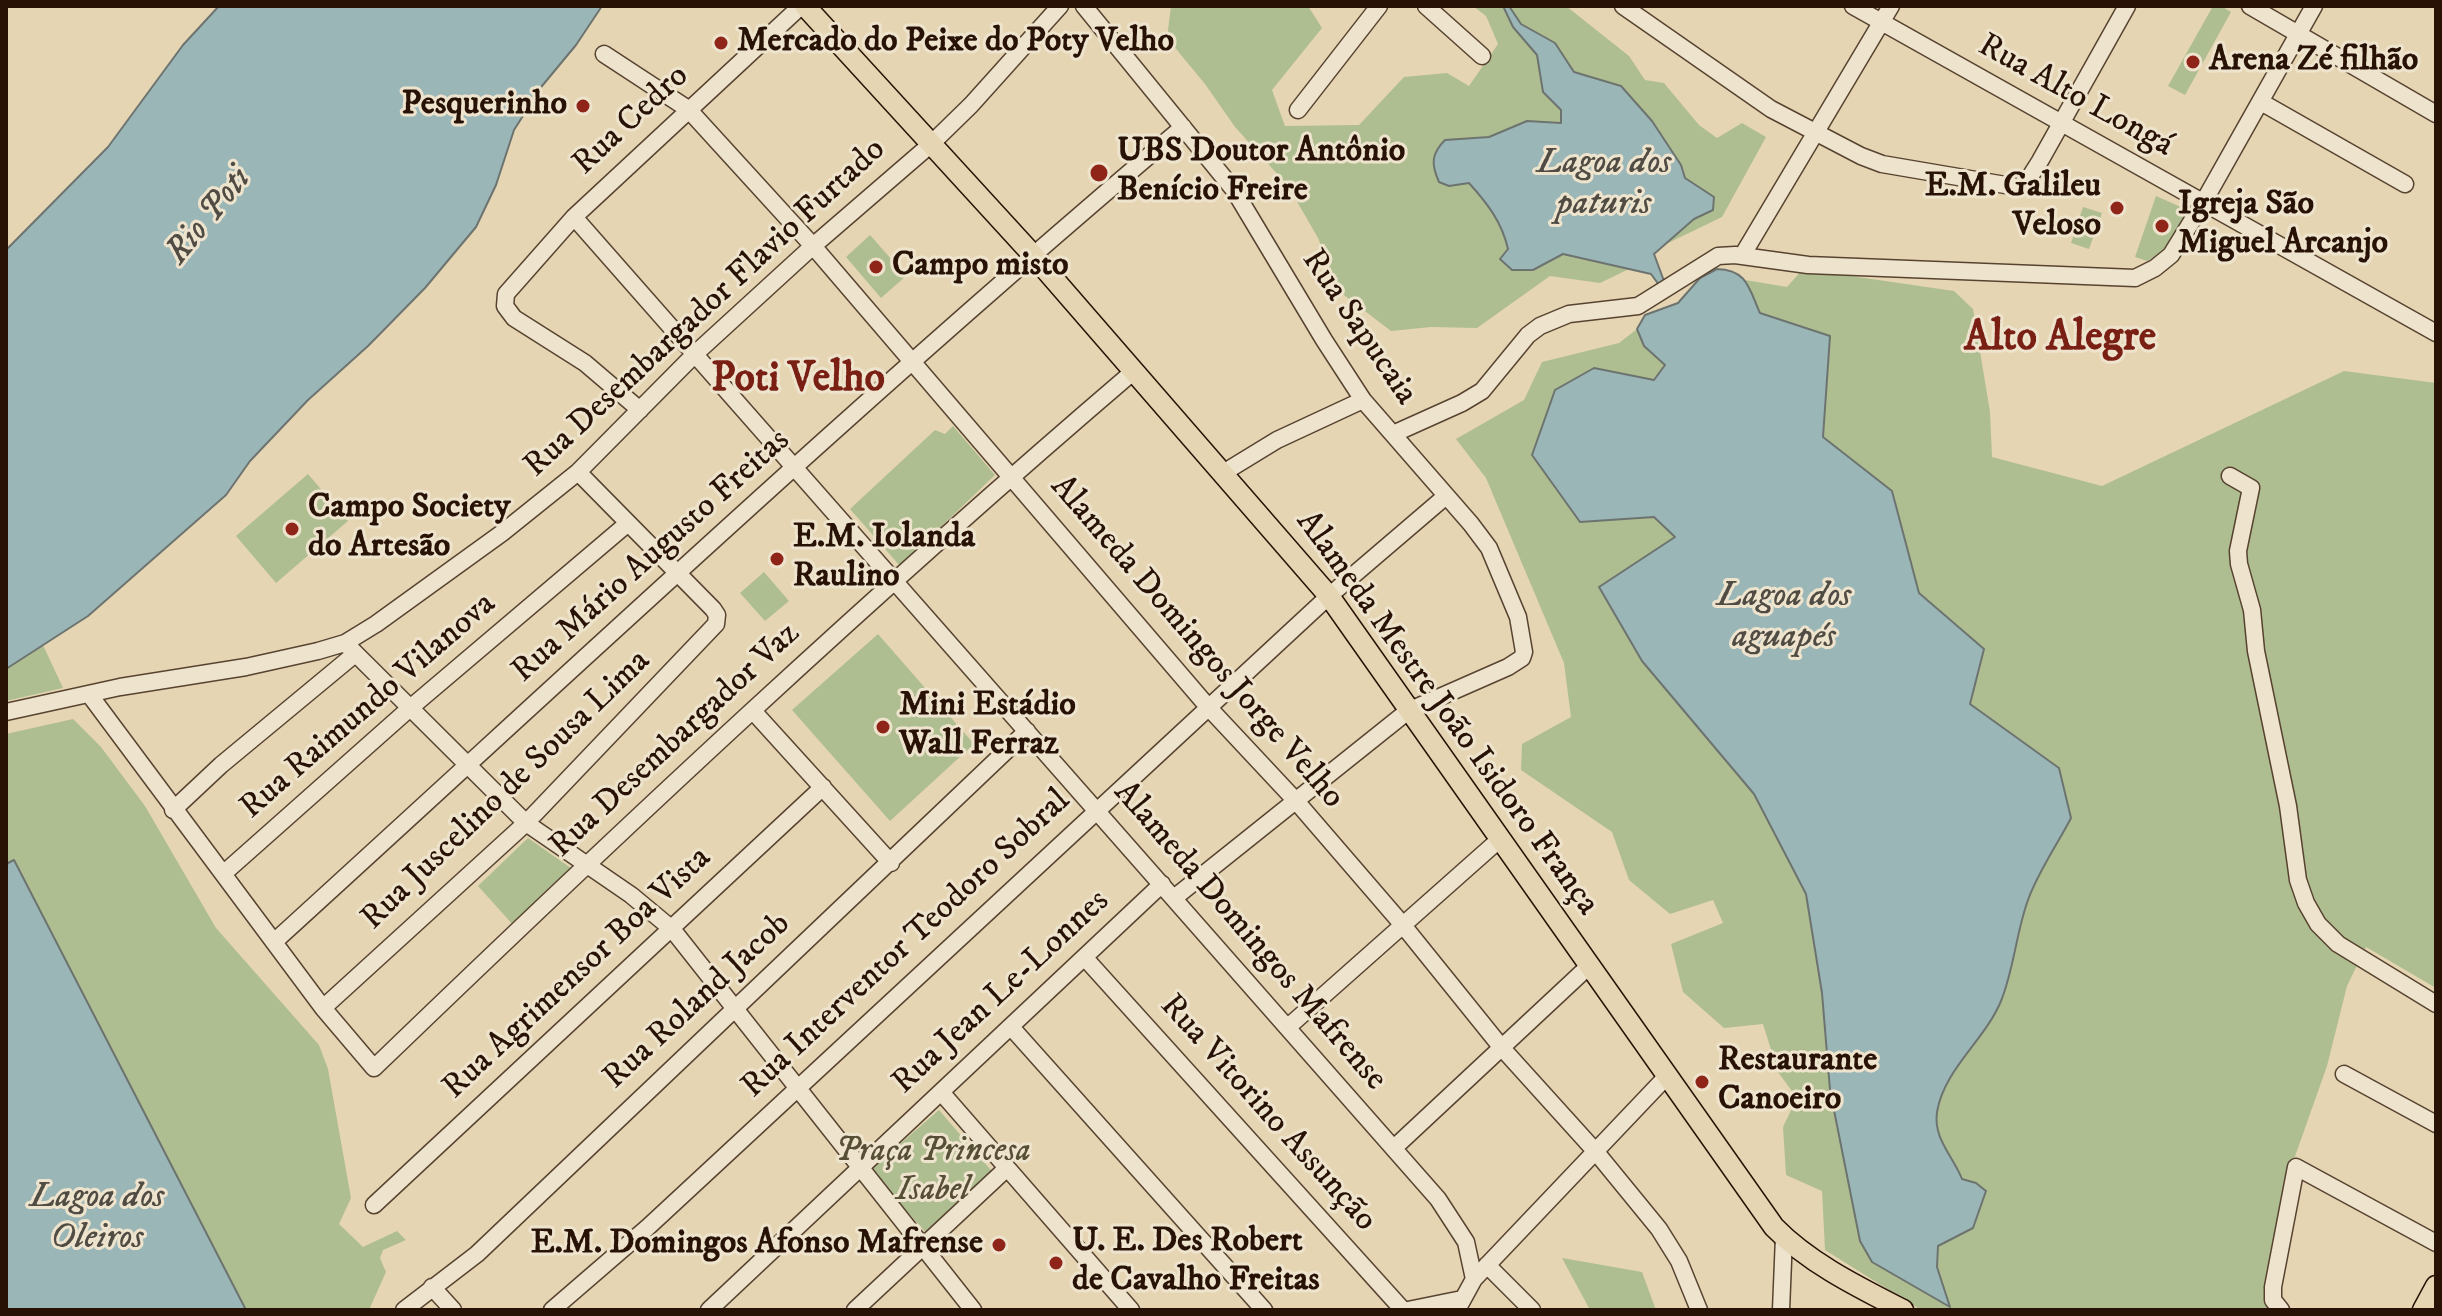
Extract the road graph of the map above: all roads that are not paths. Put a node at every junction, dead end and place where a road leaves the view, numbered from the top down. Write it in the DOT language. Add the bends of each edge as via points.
graph roads {
  1 [pos="803,6"];
  2 [pos="1060,6"];
  3 [pos="1084,6"];
  4 [pos="1379,6"];
  5 [pos="1426,6"];
  6 [pos="1853,6"];
  7 [pos="1891,6"];
  8 [pos="2127,6"];
  9 [pos="2250,6"];
  10 [pos="2314,6"];
  11 [pos="1634,9"];
  12 [pos="1881,22"];
  13 [pos="2299,33"];
  14 [pos="604,54"];
  15 [pos="1482,56"];
  16 [pos="2261,102"];
  17 [pos="688,109"];
  18 [pos="1298,110"];
  19 [pos="2436,114"];
  20 [pos="2062,123"];
  21 [pos="1183,127"];
  22 [pos="1814,132"];
  23 [pos="930,145"];
  24 [pos="2405,184"];
  25 [pos="2203,203"];
  26 [pos="574,217"];
  27 [pos="813,246"];
  28 [pos="1032,254"];
  29 [pos="1742,256"];
  30 [pos="2436,333"];
  31 [pos="696,353"];
  32 [pos="913,362"];
  33 [pos="1134,371"];
  34 [pos="1363,400"];
  35 [pos="640,410"];
  36 [pos="1393,434"];
  37 [pos="795,466"];
  38 [pos="578,472"];
  39 [pos="1223,473"];
  40 [pos="1011,476"];
  41 [pos="2230,476"];
  42 [pos="1446,496"];
  43 [pos="627,524"];
  44 [pos="675,574"];
  45 [pos="895,579"];
  46 [pos="1329,596"];
  47 [pos="350,648"];
  48 [pos="89,694"];
  49 [pos="1209,708"];
  50 [pos="409,709"];
  51 [pos="753,711"];
  52 [pos="1408,711"];
  53 [pos="6,712"];
  54 [pos="1027,731"];
  55 [pos="468,765"];
  56 [pos="823,787"];
  57 [pos="1296,801"];
  58 [pos="173,810"];
  59 [pos="1097,810"];
  60 [pos="526,823"];
  61 [pos="1500,839"];
  62 [pos="587,863"];
  63 [pos="891,863"];
  64 [pos="223,874"];
  65 [pos="1162,884"];
  66 [pos="1174,898"];
  67 [pos="1402,924"];
  68 [pos="672,929"];
  69 [pos="274,942"];
  70 [pos="1085,958"];
  71 [pos="1589,966"];
  72 [pos="2436,1004"];
  73 [pos="734,1007"];
  74 [pos="323,1008"];
  75 [pos="1011,1027"];
  76 [pos="1288,1027"];
  77 [pos="1502,1048"];
  78 [pos="2344,1074"];
  79 [pos="1668,1075"];
  80 [pos="796,1087"];
  81 [pos="941,1092"];
  82 [pos="2436,1124"];
  83 [pos="1395,1147"];
  84 [pos="1596,1152"];
  85 [pos="861,1167"];
  86 [pos="1006,1169"];
  87 [pos="374,1205"];
  88 [pos="1784,1237"];
  89 [pos="2436,1243"];
  90 [pos="923,1247"];
  91 [pos="1487,1265"];
  92 [pos="1474,1279"];
  93 [pos="2436,1286"];
  94 [pos="432,1287"];
  95 [pos="1460,1304"];
  96 [pos="404,1310"];
  97 [pos="453,1310"];
  98 [pos="552,1310"];
  99 [pos="709,1310"];
  100 [pos="855,1310"];
  101 [pos="973,1310"];
  102 [pos="1131,1310"];
  103 [pos="1264,1310"];
  104 [pos="1406,1310"];
  105 [pos="1532,1310"];
  106 [pos="1699,1310"];
  107 [pos="1781,1310"];
  108 [pos="1903,1310"];
  109 [pos="2281,1310"];
  110 [pos="2423,1310"];
  1 -- 17 [label="street, Rua Cedro"];
  1 -- 23 [label="main road, Alameda Mestre João Isidoro França"];
  2 -- 23 [label="street, Rua Desembargador Flavio Furtado"];
  3 -- 21 [label="street, Rua Sapucaia"];
  4 -- 18 [label="street"];
  5 -- 15 [label="street"];
  6 -- 12 [label="street, Rua Alto Longá"];
  7 -- 12 [label="street"];
  8 -- 20 [label="street"];
  9 -- 13 [label="street"];
  10 -- 13 [label="street"];
  11 -- 22 [label="street" via="1746,94"];
  12 -- 20 [label="street, Rua Alto Longá"];
  12 -- 22 [label="street"];
  13 -- 16 [label="street"];
  13 -- 19 [label="street"];
  14 -- 17 [label="street, Alameda Domingos Jorge Velho"];
  16 -- 24 [label="street"];
  16 -- 25 [label="street"];
  17 -- 26 [label="street, Rua Cedro"];
  17 -- 27 [label="street, Alameda Domingos Jorge Velho"];
  20 -- 22 [label="street" via="2026,183 2010,187 1882,164"];
  20 -- 25 [label="street, Rua Alto Longá"];
  21 -- 28 [label="street, Rua Mário Augusto Freitas"];
  21 -- 34 [label="street, Rua Sapucaia" via="1234,190"];
  22 -- 29 [label="street"];
  23 -- 27 [label="street, Rua Desembargador Flavio Furtado"];
  23 -- 28 [label="main road, Alameda Mestre João Isidoro França"];
  25 -- 29 [label="street" via="2171,255 2135,278 1808,265"];
  25 -- 30 [label="street, Rua Alto Longá"];
  26 -- 31 [label="street, Alameda Domingos Mafrense"];
  26 -- 35 [label="street, Rua Cedro" via="506,294 505,306 514,318 585,363"];
  27 -- 31 [label="street, Rua Desembargador Flavio Furtado"];
  27 -- 32 [label="street, Alameda Domingos Jorge Velho"];
  28 -- 32 [label="street, Rua Mário Augusto Freitas"];
  28 -- 33 [label="main road, Alameda Mestre João Isidoro França"];
  29 -- 36 [label="street" via="1709,260 1638,306 1555,318 1528,335 1482,391"];
  31 -- 35 [label="street, Rua Desembargador Flavio Furtado"];
  31 -- 37 [label="street, Alameda Domingos Mafrense"];
  32 -- 37 [label="street, Rua Mário Augusto Freitas"];
  32 -- 40 [label="street, Alameda Domingos Jorge Velho"];
  33 -- 39 [label="main road, Alameda Mestre João Isidoro França"];
  33 -- 40 [label="street, Rua Desembargador Vaz"];
  34 -- 36 [label="street, Rua Sapucaia"];
  34 -- 39 [label="street" via="1277,440"];
  35 -- 38 [label="street, Rua Desembargador Flavio Furtado"];
  36 -- 42 [label="street, Rua Sapucaia"];
  37 -- 44 [label="street, Rua Mário Augusto Freitas"];
  37 -- 45 [label="street, Alameda Domingos Mafrense"];
  38 -- 43 [label="street"];
  38 -- 47 [label="street, Rua Desembargador Flavio Furtado"];
  39 -- 46 [label="main road, Alameda Mestre João Isidoro França"];
  40 -- 45 [label="street, Rua Desembargador Vaz"];
  40 -- 49 [label="street, Alameda Domingos Jorge Velho"];
  41 -- 72 [label="street" via="2251,488 2239,564 2306,903 2338,944"];
  42 -- 46 [label="street, Rua Interventor Teodoro Sobral"];
  42 -- 52 [label="street, Rua Sapucaia" via="1489,548 1518,617 1522,658"];
  43 -- 44 [label="street"];
  43 -- 50 [label="street, Rua Raimundo Vilanova"];
  44 -- 55 [label="street, Rua Mário Augusto Freitas"];
  44 -- 60 [label="street, Rua Juscelino de Sousa Lima" via="713,609 717,620 712,630"];
  45 -- 51 [label="street, Rua Desembargador Vaz"];
  45 -- 54 [label="street, Alameda Domingos Mafrense"];
  46 -- 49 [label="street, Rua Interventor Teodoro Sobral"];
  46 -- 52 [label="main road, Alameda Mestre João Isidoro França"];
  47 -- 48 [label="street, Rua Desembargador Flavio Furtado"];
  47 -- 50 [label="street"];
  47 -- 58 [label="street"];
  48 -- 53 [label="street, Rua Desembargador Flavio Furtado"];
  48 -- 58 [label="street"];
  49 -- 57 [label="street, Alameda Domingos Jorge Velho"];
  49 -- 59 [label="street, Rua Interventor Teodoro Sobral"];
  50 -- 55 [label="street"];
  50 -- 64 [label="street, Rua Raimundo Vilanova"];
  51 -- 56 [label="street"];
  51 -- 62 [label="street, Rua Desembargador Vaz"];
  52 -- 57 [label="street"];
  52 -- 61 [label="main road, Alameda Mestre João Isidoro França"];
  54 -- 59 [label="street, Alameda Domingos Mafrense"];
  54 -- 63 [label="street, Rua Roland Jacob"];
  55 -- 60 [label="street"];
  55 -- 69 [label="street, Rua Mário Augusto Freitas"];
  56 -- 63 [label="street"];
  56 -- 68 [label="street, Rua Agrimensor Boa Vista"];
  57 -- 66 [label="street"];
  57 -- 67 [label="street, Alameda Domingos Jorge Velho"];
  58 -- 64 [label="street"];
  59 -- 65 [label="street, Alameda Domingos Mafrense"];
  59 -- 80 [label="street, Rua Interventor Teodoro Sobral"];
  60 -- 62 [label="street"];
  60 -- 74 [label="street, Rua Juscelino de Sousa Lima"];
  61 -- 67 [label="street"];
  61 -- 71 [label="main road, Alameda Mestre João Isidoro França"];
  62 -- 68 [label="street"];
  62 -- 74 [label="street, Rua Desembargador Vaz" via="374,1068"];
  63 -- 73 [label="street, Rua Roland Jacob"];
  64 -- 69 [label="street"];
  65 -- 66 [label="street, Alameda Domingos Mafrense"];
  65 -- 70 [label="street, Rua Jean Le-Lonnes"];
  66 -- 76 [label="street, Alameda Domingos Mafrense"];
  67 -- 76 [label="street"];
  67 -- 77 [label="street, Alameda Domingos Jorge Velho"];
  68 -- 73 [label="street"];
  68 -- 87 [label="street, Rua Agrimensor Boa Vista"];
  69 -- 74 [label="street"];
  70 -- 75 [label="street, Rua Jean Le-Lonnes"];
  70 -- 104 [label="street, Rua Vitorino Assunção"];
  71 -- 77 [label="street"];
  71 -- 79 [label="main road, Alameda Mestre João Isidoro França"];
  73 -- 80 [label="street"];
  73 -- 94 [label="street, Rua Roland Jacob" via="477,1254"];
  75 -- 81 [label="street, Rua Jean Le-Lonnes"];
  75 -- 103 [label="street"];
  76 -- 83 [label="street, Alameda Domingos Mafrense"];
  77 -- 83 [label="street"];
  77 -- 84 [label="street, Alameda Domingos Jorge Velho"];
  78 -- 82 [label="street"];
  79 -- 84 [label="street"];
  79 -- 88 [label="main road, Alameda Mestre João Isidoro França"];
  80 -- 85 [label="street"];
  80 -- 98 [label="street, Rua Interventor Teodoro Sobral"];
  81 -- 85 [label="street, Rua Jean Le-Lonnes"];
  81 -- 86 [label="street"];
  83 -- 92 [label="street, Alameda Domingos Mafrense" via="1455,1221"];
  84 -- 91 [label="street"];
  84 -- 106 [label="street, Alameda Domingos Jorge Velho" via="1659,1229"];
  85 -- 90 [label="street"];
  85 -- 99 [label="street, Rua Jean Le-Lonnes"];
  86 -- 90 [label="street"];
  86 -- 102 [label="street"];
  88 -- 107 [label="street"];
  88 -- 108 [label="main road, Alameda Mestre João Isidoro França"];
  89 -- 109 [label="street" via="2296,1168 2273,1287 2273,1300"];
  90 -- 100 [label="street"];
  90 -- 101 [label="street"];
  91 -- 92 [label="street"];
  91 -- 105 [label="street"];
  92 -- 95 [label="street"];
  93 -- 110 [label="main road"];
  94 -- 96 [label="street, Rua Roland Jacob"];
  94 -- 97 [label="street"];
  95 -- 104 [label="street"];
}
